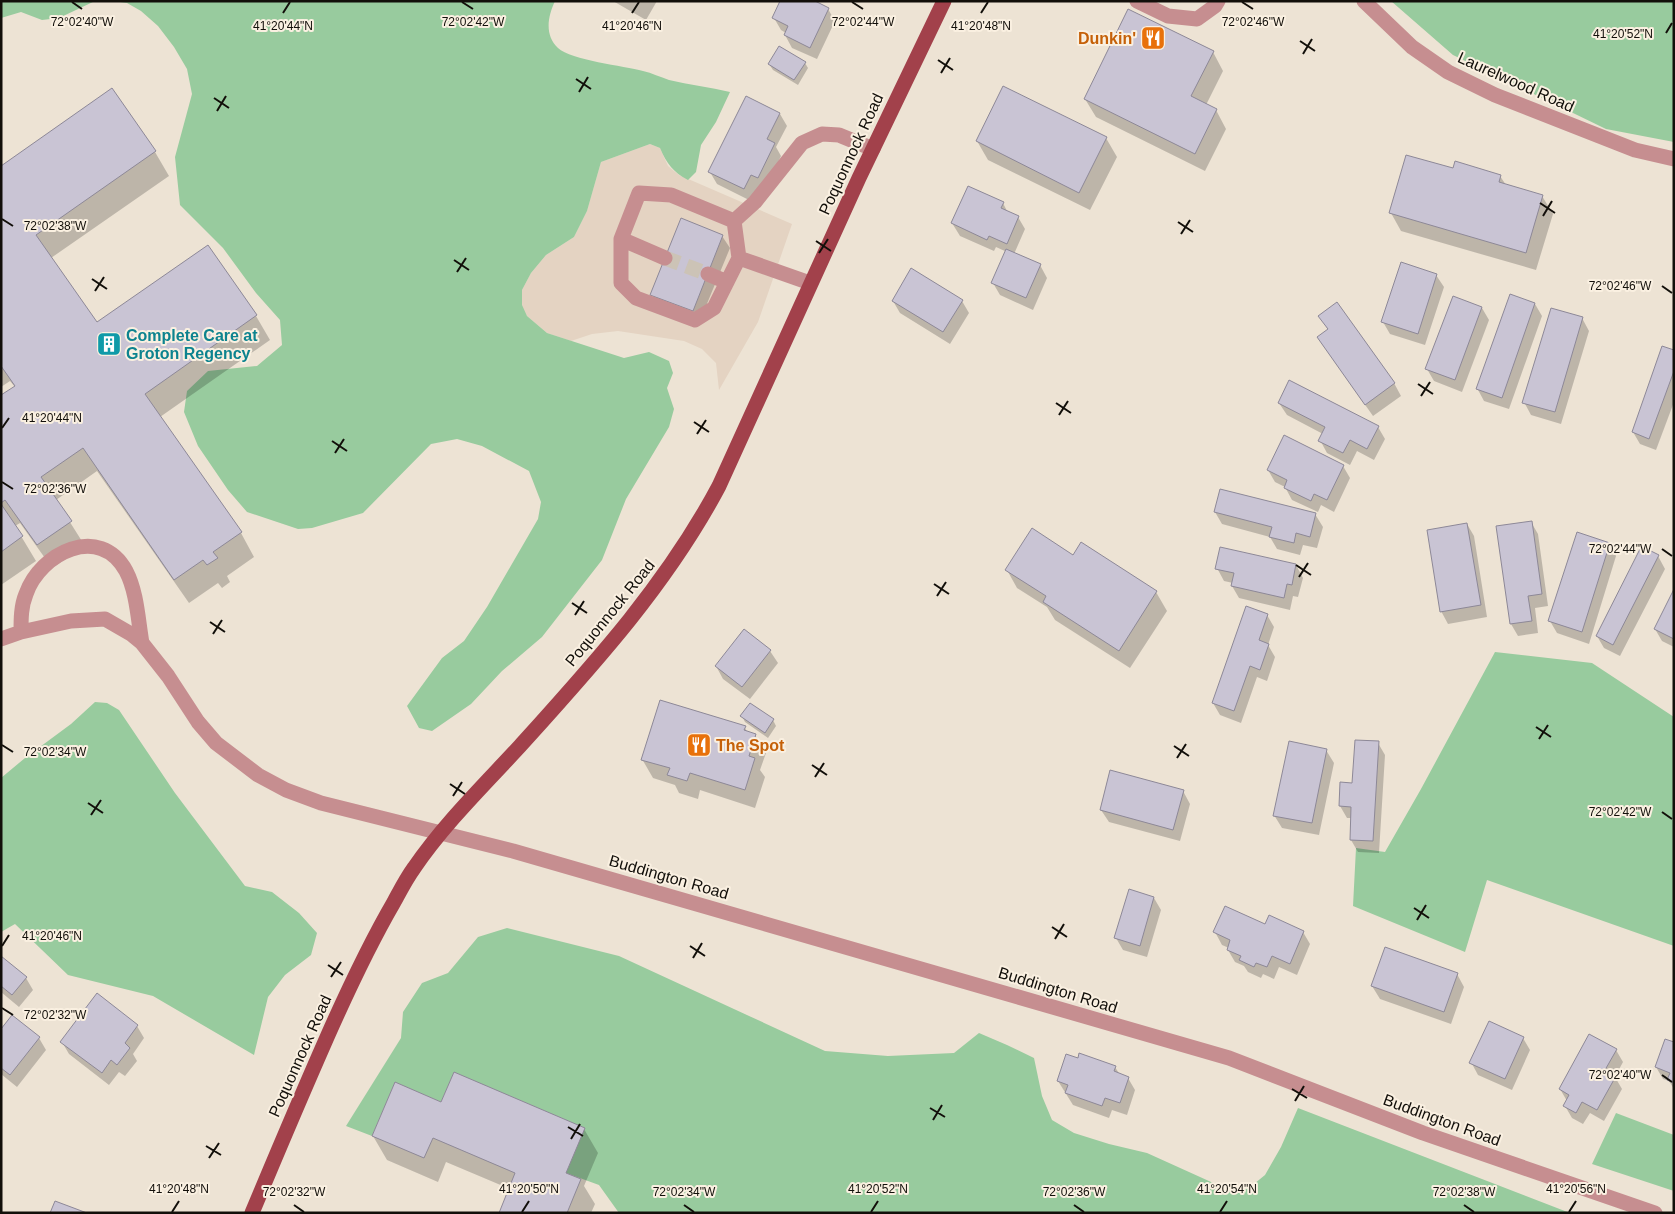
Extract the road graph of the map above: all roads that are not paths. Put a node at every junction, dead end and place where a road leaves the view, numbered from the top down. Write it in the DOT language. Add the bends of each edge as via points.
graph roads {
  1 [pos="944,1"];
  2 [pos="1137,1"];
  3 [pos="1218,1"];
  4 [pos="1364,1"];
  5 [pos="873,149"];
  6 [pos="1674,159"];
  7 [pos="734,221"];
  8 [pos="621,239"];
  9 [pos="665,258"];
  10 [pos="739,258"];
  11 [pos="708,274"];
  12 [pos="727,282"];
  13 [pos="810,284"];
  14 [pos="21,632"];
  15 [pos="1,639"];
  16 [pos="142,643"];
  17 [pos="440,833"];
  18 [pos="252,1213"];
  19 [pos="1655,1213"];
  1 -- 5 [label="main road, Poquonnock Road"];
  2 -- 3 [label="street" via="1168,16 1197,20"];
  4 -- 6 [label="street, Laurelwood Road" via="1412,48 1448,72 1495,95 1635,150"];
  5 -- 7 [label="street" via="839,135 822,134 802,143 755,202"];
  5 -- 13 [label="main road, Poquonnock Road"];
  7 -- 8 [label="street" via="671,195 639,193"];
  7 -- 10 [label="street"];
  8 -- 9 [label="street"];
  8 -- 12 [label="street" via="621,283 636,298 695,320 714,308"];
  10 -- 12 [label="street"];
  10 -- 13 [label="street"];
  11 -- 12 [label="street"];
  13 -- 17 [label="main road, Poquonnock Road" via="719,486 680,553 598,658"];
  14 -- 15 [label="street"];
  14 -- 16 [label="street" via="105,619"];
  14 -- 16 [label="street" via="26,593 47,563 74,548 100,546 126,571 132,586"];
  16 -- 17 [label="street, Buddington Road" via="216,743 258,775 321,803"];
  17 -- 18 [label="main road, Poquonnock Road" via="413,870 349,986"];
  17 -- 19 [label="street, Buddington Road" via="542,859 1229,1058 1423,1133"];
}
